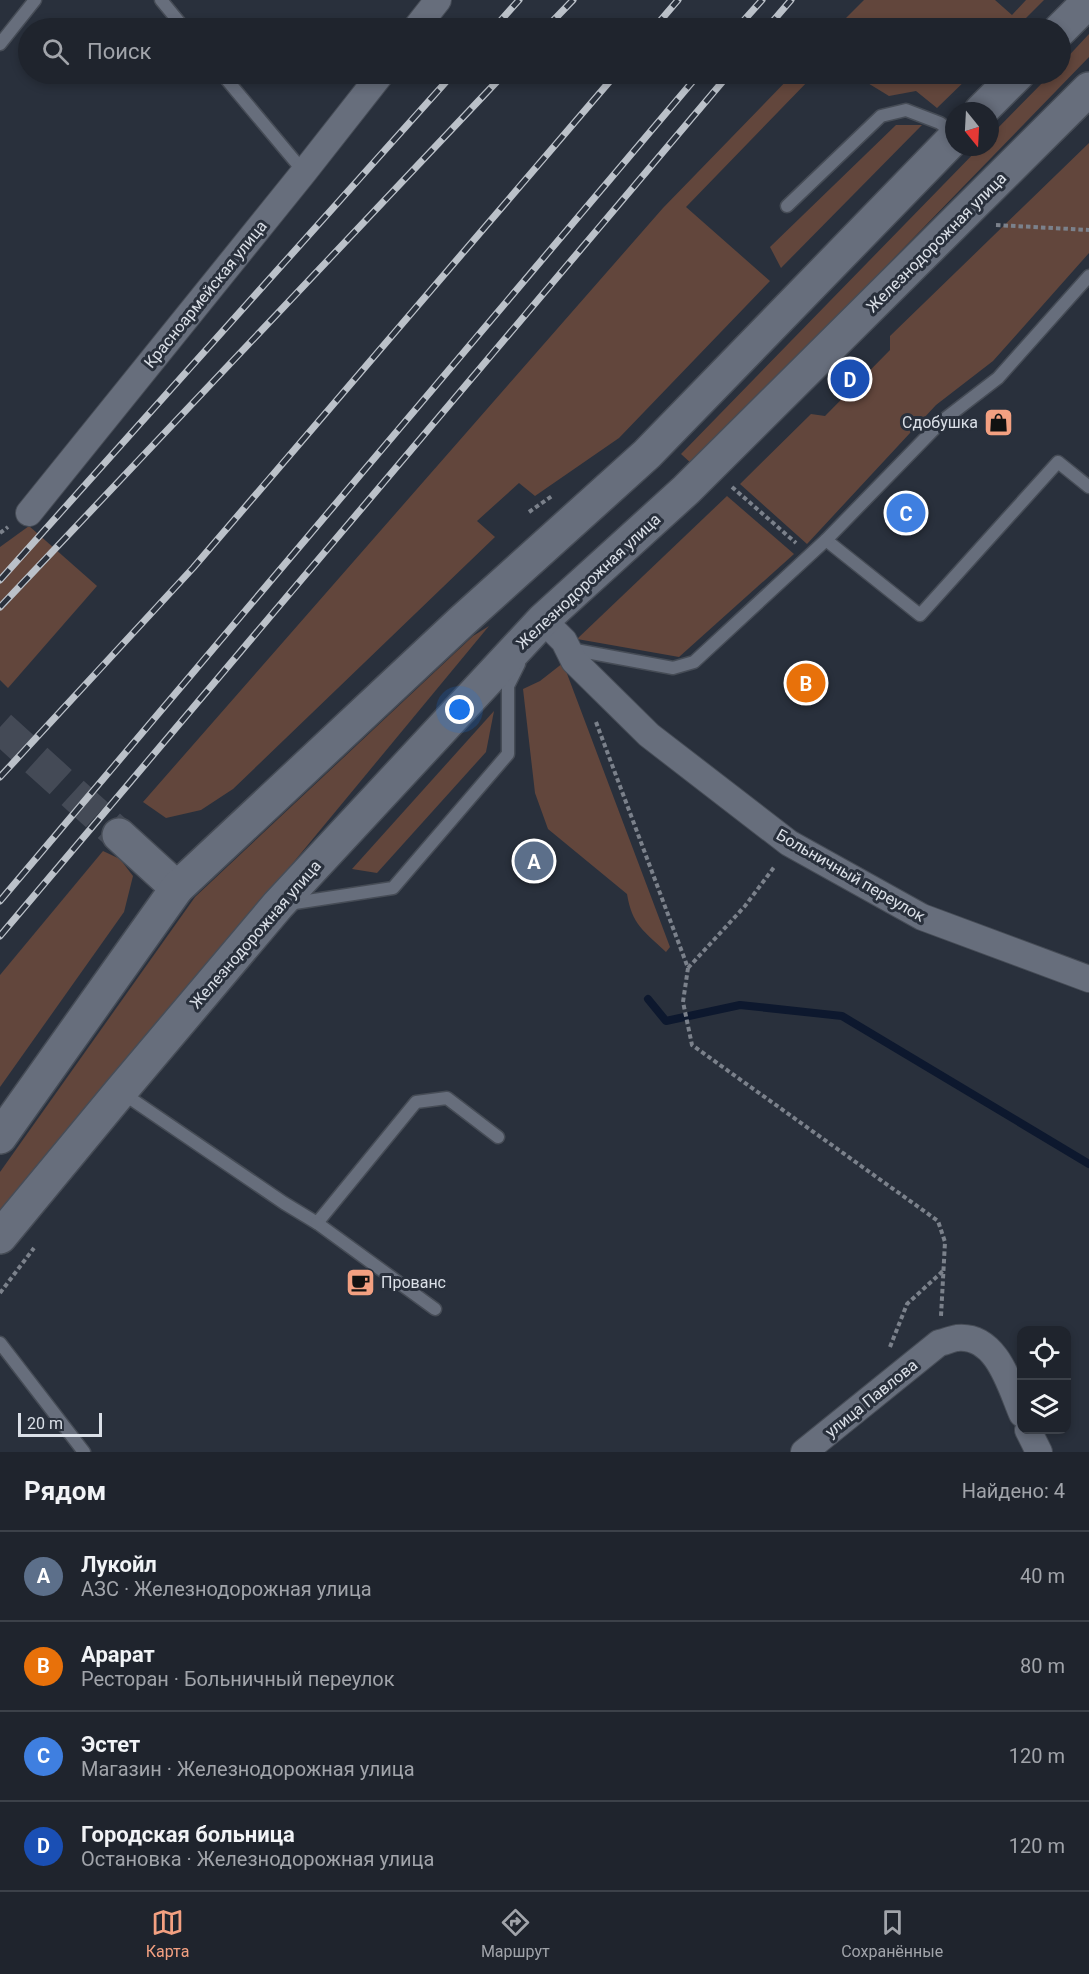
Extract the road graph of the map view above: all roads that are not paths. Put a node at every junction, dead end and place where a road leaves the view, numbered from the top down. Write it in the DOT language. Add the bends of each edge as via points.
graph roads {
  1 [pos="35,0"];
  2 [pos="160,0"];
  3 [pos="438,0"];
  4 [pos="1089,1"];
  5 [pos="21,18"];
  6 [pos="175,18"];
  7 [pos="424,18"];
  8 [pos="1071,19"];
  9 [pos="18,21"];
  10 [pos="0,44"];
  11 [pos="230,84"];
  12 [pos="373,84"];
  13 [pos="1008,84"];
  14 [pos="1089,89"];
  15 [pos="990,102"];
  16 [pos="945,128"];
  17 [pos="945,145"];
  18 [pos="304,172"];
  19 [pos="787,206"];
  20 [pos="1089,276"];
  21 [pos="1089,487"];
  22 [pos="28,513"];
  23 [pos="826,540"];
  24 [pos="543,620"];
  25 [pos="569,649"];
  26 [pos="119,836"];
  27 [pos="177,888"];
  28 [pos="278,905"];
  29 [pos="1089,979"];
  30 [pos="120,1092"];
  31 [pos="0,1137"];
  32 [pos="498,1137"];
  33 [pos="317,1223"];
  34 [pos="0,1237"];
  35 [pos="435,1309"];
  36 [pos="0,1343"];
  37 [pos="1017,1402"];
  38 [pos="1030,1434"];
  39 [pos="84,1452"];
  40 [pos="804,1452"];
  41 [pos="1039,1452"];
  1 -- 5 [label="lane"];
  2 -- 6 [label="lane"];
  3 -- 7 [label="street"];
  4 -- 8 [label="main road"];
  9 -- 10 [label="lane"];
  11 -- 18 [label="lane"];
  12 -- 18 [label="street, Красноармейская улица"];
  13 -- 15 [label="main road"];
  14 -- 24 [label="main road, Железнодорожная улица" via="686,490"];
  16 -- 19 [label="lane" via="906,110 881,116"];
  17 -- 27 [label="main road" via="647,454"];
  18 -- 22 [label="street, Красноармейская улица"];
  20 -- 23 [label="lane" via="998,378 942,421"];
  21 -- 23 [label="lane" via="1058,462 921,615"];
  23 -- 25 [label="lane" via="693,662 673,668"];
  24 -- 25 [label="street, Больничный переулок"];
  24 -- 28 [label="main road, Железнодорожная улица"];
  24 -- 28 [label="lane" via="508,686 508,753 393,888"];
  25 -- 29 [label="street, Больничный переулок" via="574,661 649,735 789,843 922,917"];
  26 -- 27 [label="main road"];
  27 -- 31 [label="main road"];
  28 -- 30 [label="main road, Железнодорожная улица"];
  30 -- 33 [label="lane"];
  30 -- 34 [label="main road, Железнодорожная улица"];
  32 -- 33 [label="lane" via="447,1098 416,1102"];
  33 -- 35 [label="lane"];
  36 -- 39 [label="lane"];
  37 -- 40 [label="street, улица Павлова" via="993,1353 978,1341 958,1338 939,1343"];
  38 -- 41 [label="street"];
}
